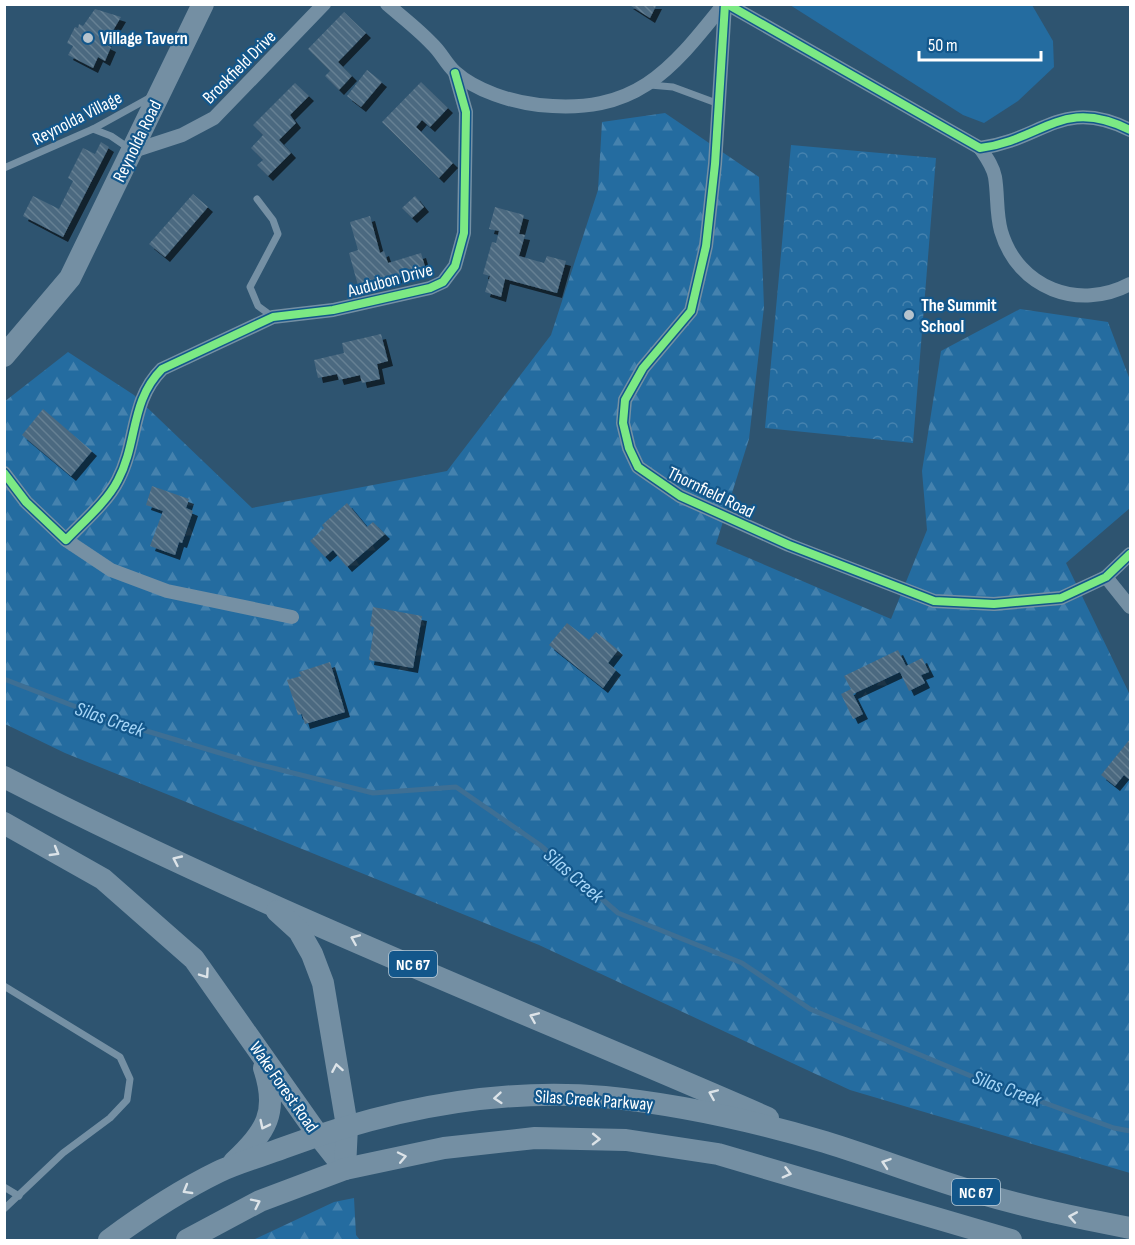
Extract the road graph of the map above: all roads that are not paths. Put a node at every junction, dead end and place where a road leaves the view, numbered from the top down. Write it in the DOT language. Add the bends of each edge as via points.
graph roads {
  1 [pos="203,4"];
  2 [pos="324,4"];
  3 [pos="387,4"];
  4 [pos="725,4"];
  5 [pos="455,72"];
  6 [pos="648,85"];
  7 [pos="160,92"];
  8 [pos="719,104"];
  9 [pos="93,129"];
  10 [pos="1131,130"];
  11 [pos="980,148"];
  12 [pos="133,151"];
  13 [pos="4,168"];
  14 [pos="257,199"];
  15 [pos="70,278"];
  16 [pos="1131,284"];
  17 [pos="273,317"];
  18 [pos="4,331"];
  19 [pos="4,356"];
  20 [pos="4,473"];
  21 [pos="66,540"];
  22 [pos="1131,554"];
  23 [pos="1107,577"];
  24 [pos="1131,607"];
  25 [pos="292,616"];
  26 [pos="4,777"];
  27 [pos="4,823"];
  28 [pos="267,901"];
  29 [pos="4,986"];
  30 [pos="258,1049"];
  31 [pos="347,1126"];
  32 [pos="318,1135"];
  33 [pos="825,1142"];
  34 [pos="226,1169"];
  35 [pos="345,1169"];
  36 [pos="4,1187"];
  37 [pos="19,1196"];
  38 [pos="4,1209"];
  39 [pos="1131,1228"];
  40 [pos="109,1240"];
  41 [pos="187,1240"];
  42 [pos="1011,1240"];
  1 -- 7 [label="main road, Reynolda Road"];
  2 -- 12 [label="street, Brookfield Drive" via="214,118 182,135"];
  3 -- 5 [label="street" via="433,44"];
  4 -- 6 [label="street" via="680,57"];
  4 -- 8 [label="street, Thornfield Road"];
  4 -- 11 [label="street"];
  5 -- 6 [label="street" via="513,100 572,108 618,100"];
  5 -- 17 [label="street, Audubon Drive" via="466,112 464,233 455,266 443,282 430,288 333,310"];
  6 -- 8 [label="lane" via="673,87"];
  7 -- 9 [label="lane, Reynolda Village"];
  7 -- 12 [label="main road, Reynolda Road"];
  8 -- 23 [label="street, Thornfield Road" via="706,246 696,297 682,323 643,368 625,400 623,423 638,467 691,501 789,545 934,601 994,604 1061,598"];
  9 -- 12 [label="lane"];
  9 -- 13 [label="lane, Reynolda Village"];
  10 -- 11 [label="street" via="1108,120 1078,116 1058,119 995,146"];
  11 -- 16 [label="street" via="995,177 1002,233 1009,250 1032,276 1073,297 1102,295"];
  12 -- 15 [label="main road, Reynolda Road"];
  14 -- 17 [label="lane" via="278,234 250,287 258,306"];
  15 -- 18 [label="main road, Reynolda Road"];
  15 -- 19 [label="main road, Reynolda Road"];
  17 -- 21 [label="street, Audubon Drive" via="162,369 147,384 131,448 117,482"];
  20 -- 21 [label="street" via="26,502"];
  21 -- 25 [label="street" via="111,570 167,591"];
  22 -- 23 [label="street, Thornfield Road"];
  23 -- 24 [label="street"];
  28 -- 26 [label="main road, Wake Forest Road / NC 67, one-way"];
  27 -- 30 [label="main road, Wake Forest Road, one-way" via="103,879 195,959"];
  31 -- 28 [label="main road, Wake Forest Road, one-way" via="323,983 299,931"];
  33 -- 28 [label="main road, Wake Forest Road / NC 67, one-way"];
  29 -- 37 [label="lane" via="120,1057 130,1079 127,1100 110,1118 63,1153"];
  30 -- 32 [label="main road, Wake Forest Road"];
  30 -- 34 [label="main road, one-way" via="272,1096 271,1111 254,1143"];
  31 -- 32 [label="main road, Silas Creek Parkway"];
  33 -- 31 [label="main road, Silas Creek Parkway, one-way" via="664,1105 602,1097 527,1095 452,1101"];
  31 -- 35 [label="main road, Wake Forest Road"];
  32 -- 34 [label="main road, Silas Creek Parkway"];
  32 -- 35 [label="main road, Wake Forest Road"];
  39 -- 33 [label="main road, Silas Creek Parkway / NC 67, one-way" via="1055,1214 977,1193"];
  34 -- 40 [label="main road, Silas Creek Parkway, one-way" via="147,1212"];
  41 -- 35 [label="main road, Silas Creek Parkway, one-way" via="260,1201"];
  35 -- 42 [label="main road, Silas Creek Parkway / NC 67, one-way" via="444,1148 534,1138 626,1140 718,1154"];
  36 -- 37 [label="lane"];
  37 -- 38 [label="lane"];
}
